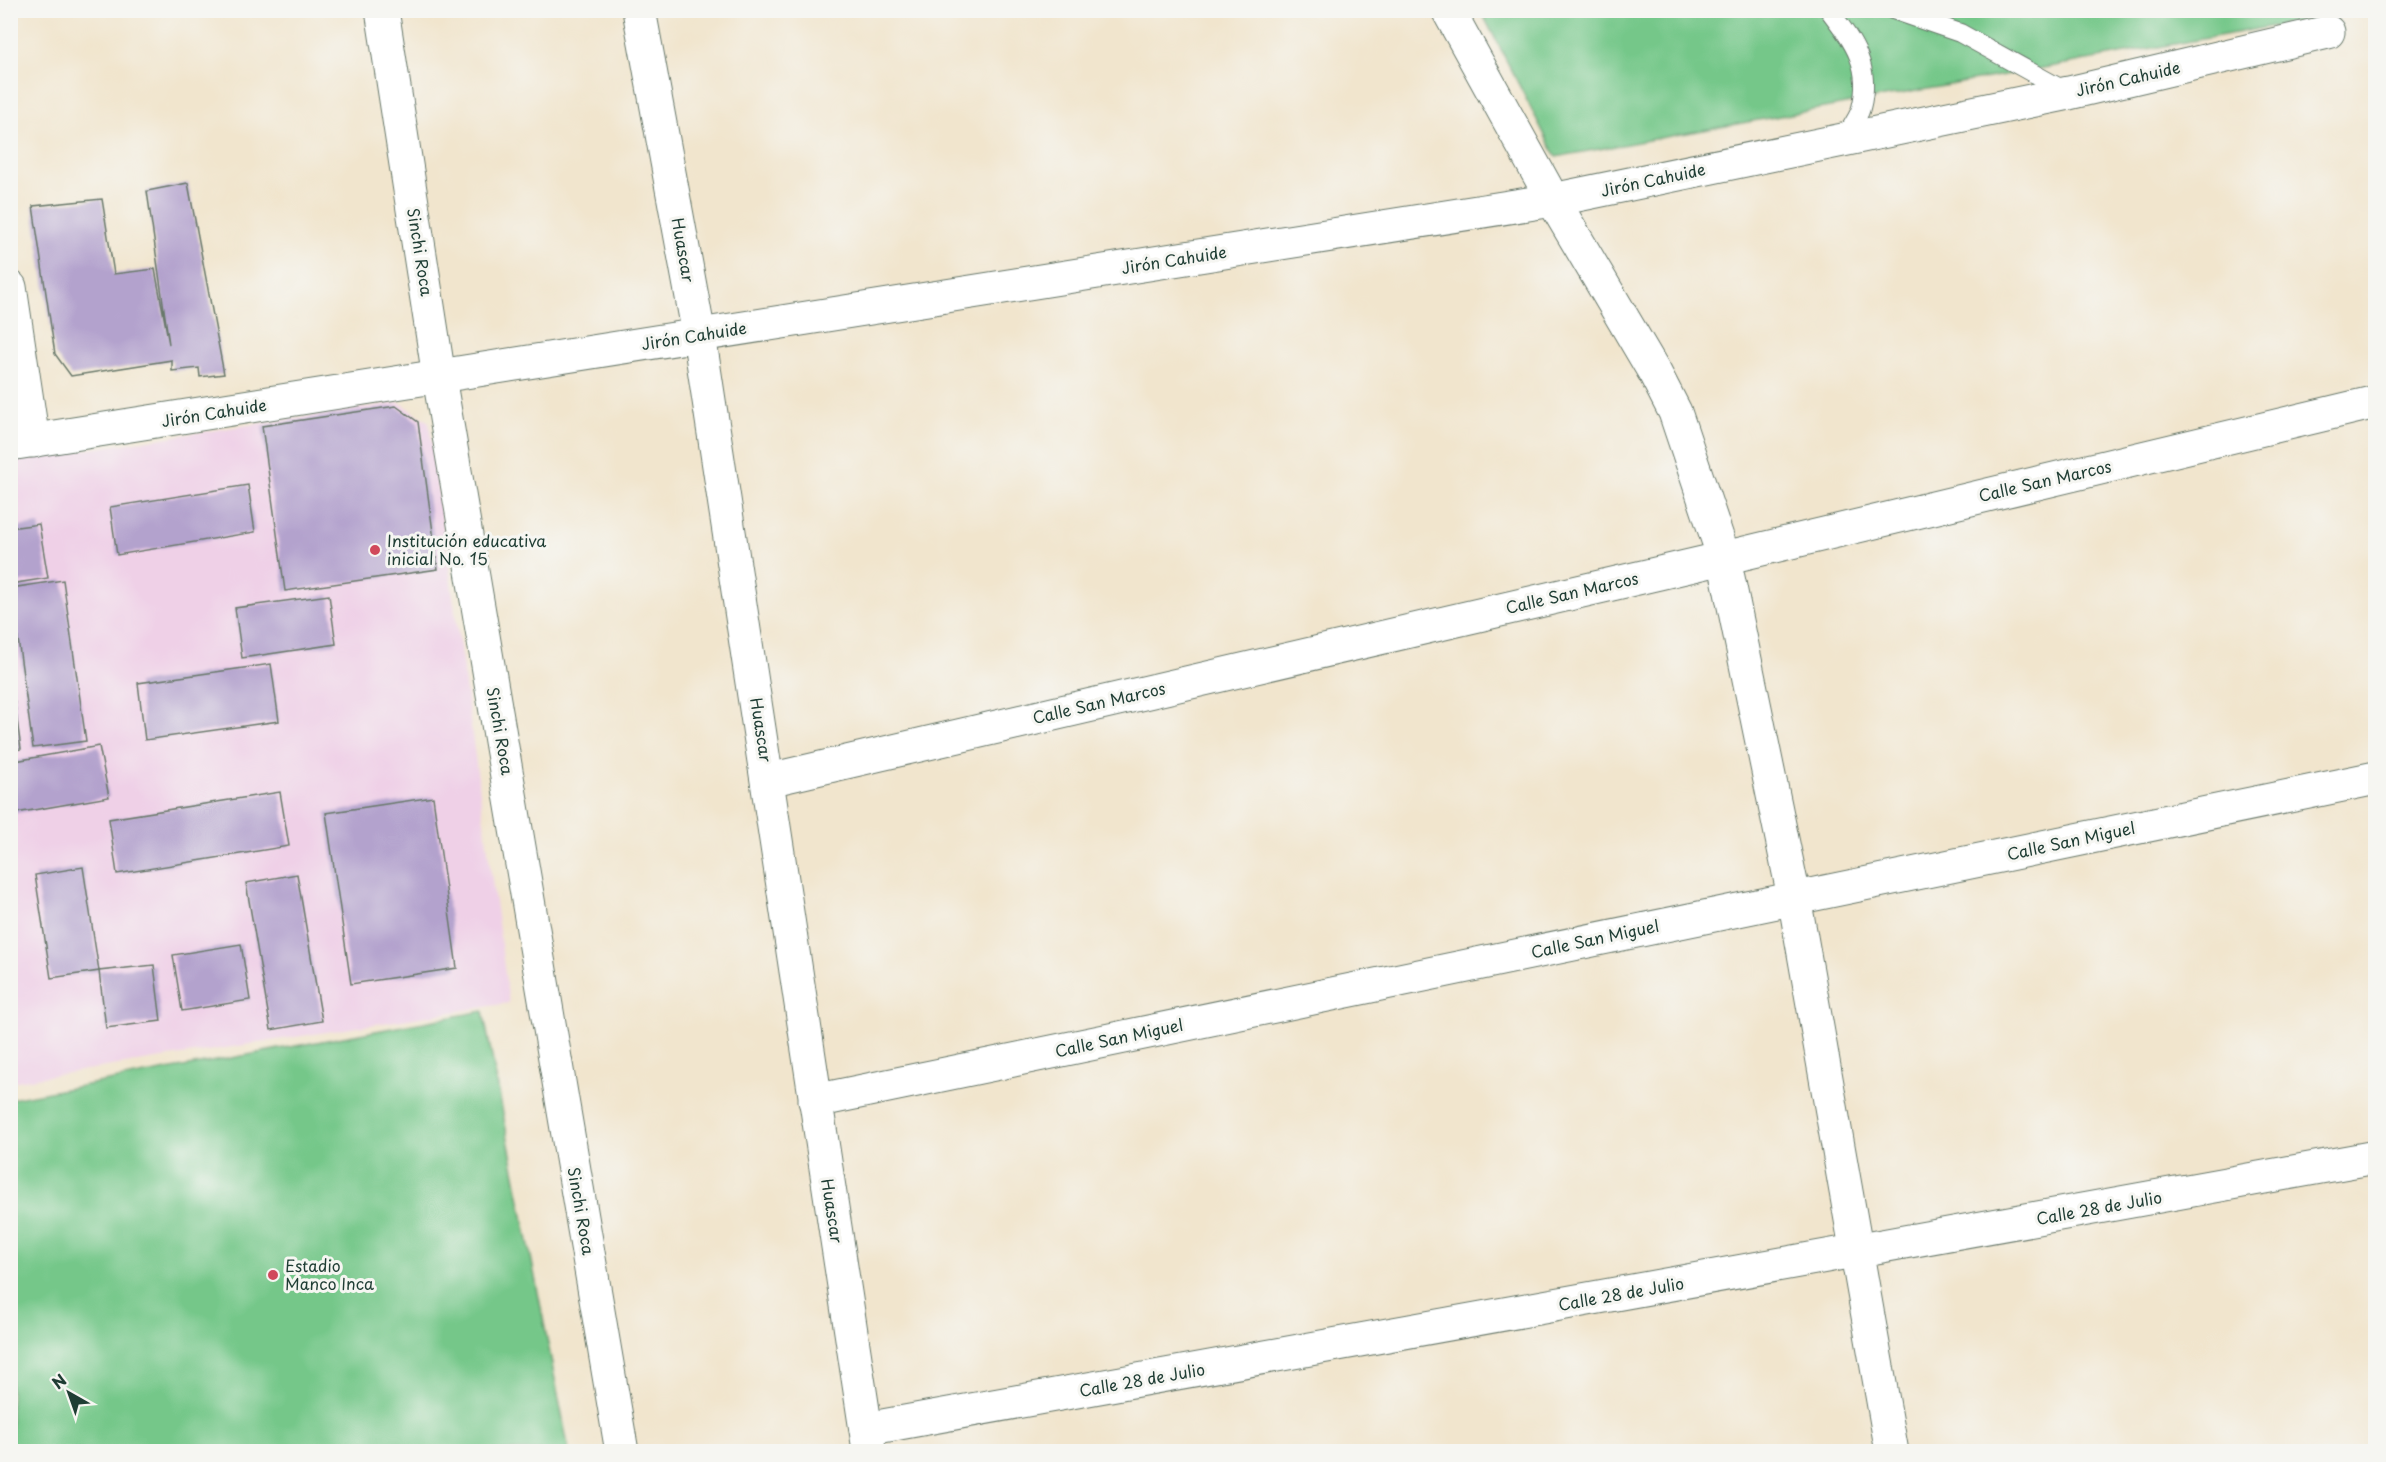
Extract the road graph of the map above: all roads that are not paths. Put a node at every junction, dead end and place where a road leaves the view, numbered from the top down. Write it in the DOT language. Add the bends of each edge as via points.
graph roads {
  1 [pos="382,10"];
  2 [pos="639,10"];
  3 [pos="1448,10"];
  4 [pos="1829,10"];
  5 [pos="1893,10"];
  6 [pos="2328,32"];
  7 [pos="2069,93"];
  8 [pos="1843,141"];
  9 [pos="1553,200"];
  10 [pos="10,287"];
  11 [pos="699,335"];
  12 [pos="440,377"];
  13 [pos="2376,402"];
  14 [pos="22,442"];
  15 [pos="1724,558"];
  16 [pos="2376,778"];
  17 [pos="769,780"];
  18 [pos="1794,897"];
  19 [pos="815,1101"];
  20 [pos="2376,1157"];
  21 [pos="1856,1252"];
  22 [pos="868,1440"];
  23 [pos="622,1452"];
  24 [pos="1892,1452"];
  1 -- 12 [label="street, Sinchi Roca"];
  2 -- 11 [label="street, Huascar"];
  3 -- 9 [label="street"];
  4 -- 8 [label="lane" via="1857,46 1864,73 1861,109"];
  5 -- 7 [label="lane" via="1960,33"];
  6 -- 7 [label="street, Jirón Cahuide"];
  7 -- 8 [label="street, Jirón Cahuide"];
  8 -- 9 [label="street, Jirón Cahuide"];
  9 -- 11 [label="street, Jirón Cahuide"];
  9 -- 15 [label="street" via="1675,412"];
  10 -- 14 [label="street"];
  11 -- 12 [label="street, Jirón Cahuide"];
  11 -- 17 [label="street, Huascar"];
  12 -- 14 [label="street, Jirón Cahuide"];
  12 -- 23 [label="street, Sinchi Roca"];
  13 -- 15 [label="street, Calle San Marcos"];
  15 -- 17 [label="street, Calle San Marcos"];
  15 -- 18 [label="street"];
  16 -- 18 [label="street, Calle San Miguel"];
  17 -- 19 [label="street, Huascar"];
  18 -- 19 [label="street, Calle San Miguel"];
  18 -- 21 [label="street"];
  19 -- 22 [label="street, Huascar"];
  20 -- 21 [label="street, Calle 28 de Julio"];
  21 -- 22 [label="street, Calle 28 de Julio"];
  21 -- 24 [label="street"];
}
